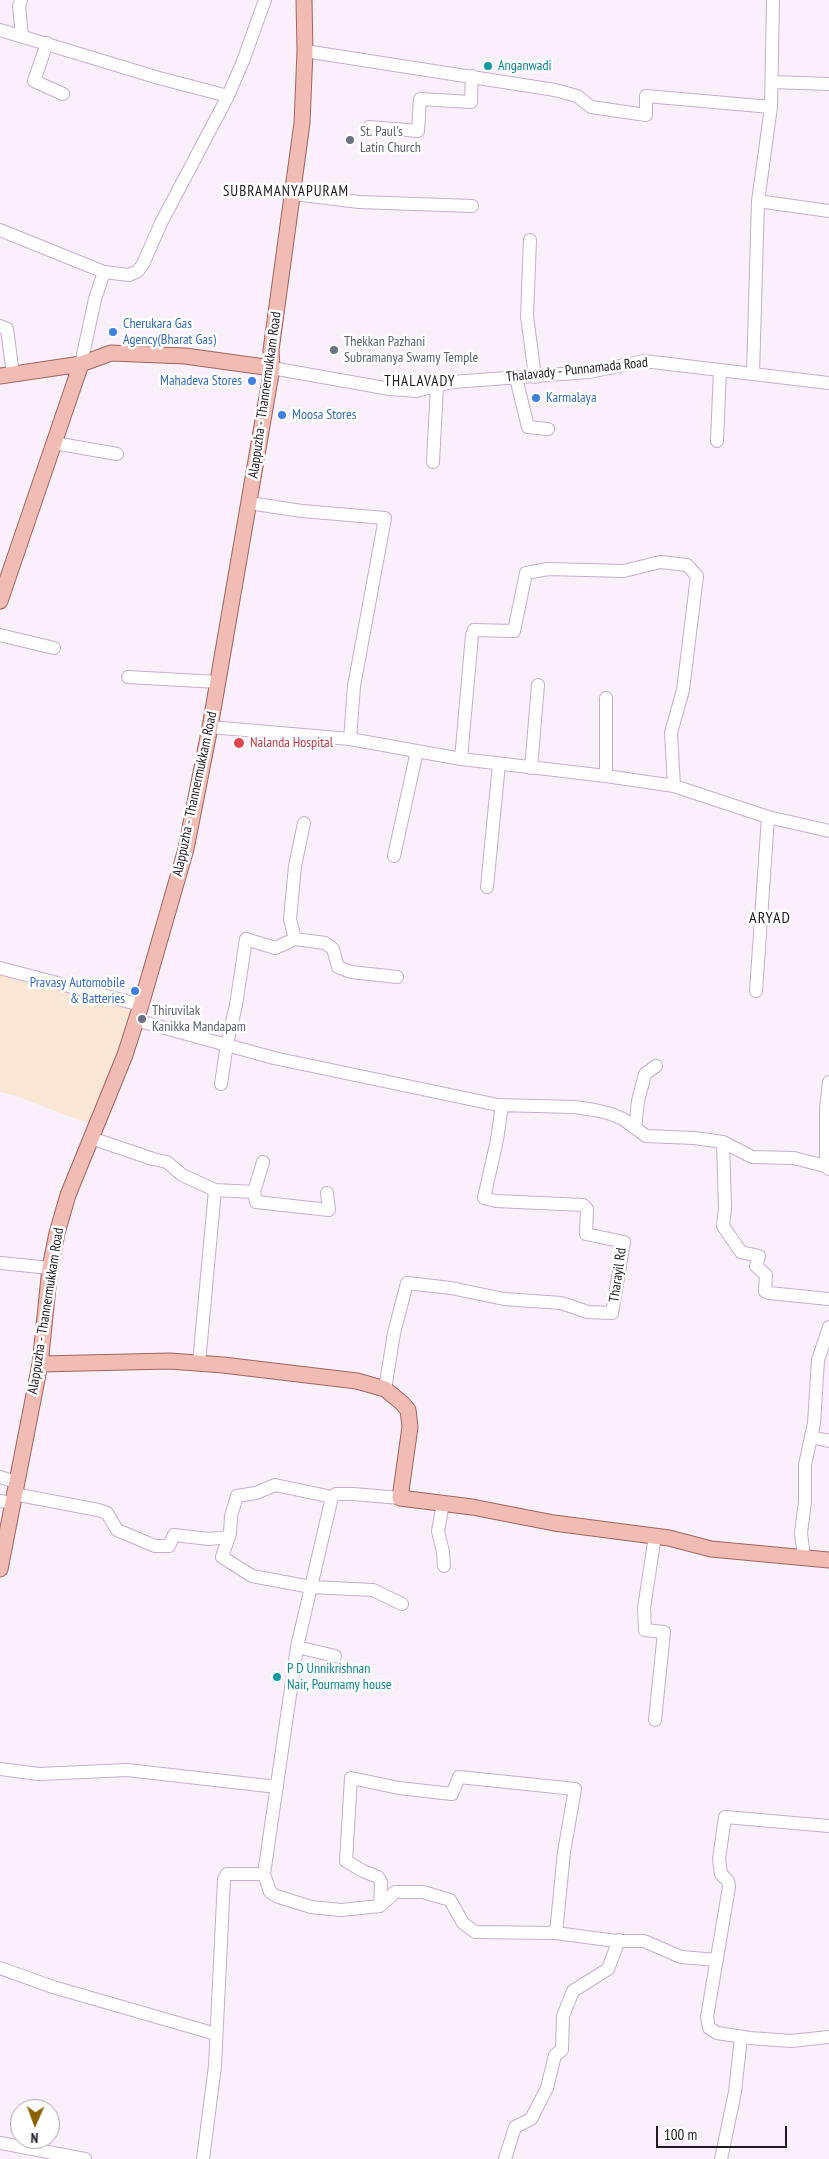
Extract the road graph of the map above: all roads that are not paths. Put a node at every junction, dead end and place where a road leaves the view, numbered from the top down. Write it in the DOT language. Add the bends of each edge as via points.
graph roads {
  1 [pos="21,0"];
  2 [pos="265,0"];
  3 [pos="304,0"];
  4 [pos="773,0"];
  5 [pos="0,30"];
  6 [pos="22,36"];
  7 [pos="47,43"];
  8 [pos="305,51"];
  9 [pos="472,76"];
  10 [pos="772,82"];
  11 [pos="829,84"];
  12 [pos="63,94"];
  13 [pos="228,96"];
  14 [pos="772,108"];
  15 [pos="369,127"];
  16 [pos="294,194"];
  17 [pos="758,201"];
  18 [pos="472,206"];
  19 [pos="829,211"];
  20 [pos="0,230"];
  21 [pos="530,240"];
  22 [pos="104,272"];
  23 [pos="0,326"];
  24 [pos="81,364"];
  25 [pos="272,368"];
  26 [pos="720,370"];
  27 [pos="753,374"];
  28 [pos="7,375"];
  29 [pos="535,377"];
  30 [pos="516,378"];
  31 [pos="829,383"];
  32 [pos="437,386"];
  33 [pos="548,429"];
  34 [pos="718,441"];
  35 [pos="54,443"];
  36 [pos="117,454"];
  37 [pos="433,462"];
  38 [pos="249,503"];
  39 [pos="0,601"];
  40 [pos="0,634"];
  41 [pos="54,648"];
  42 [pos="128,677"];
  43 [pos="218,682"];
  44 [pos="538,685"];
  45 [pos="606,698"];
  46 [pos="210,727"];
  47 [pos="350,739"];
  48 [pos="417,751"];
  49 [pos="461,759"];
  50 [pos="499,764"];
  51 [pos="531,768"];
  52 [pos="606,776"];
  53 [pos="674,786"];
  54 [pos="768,817"];
  55 [pos="304,823"];
  56 [pos="829,831"];
  57 [pos="394,856"];
  58 [pos="487,887"];
  59 [pos="295,938"];
  60 [pos="0,968"];
  61 [pos="397,977"];
  62 [pos="756,991"];
  63 [pos="139,1012"];
  64 [pos="227,1044"];
  65 [pos="656,1066"];
  66 [pos="221,1084"];
  67 [pos="828,1090"];
  68 [pos="502,1105"];
  69 [pos="635,1128"];
  70 [pos="91,1138"];
  71 [pos="723,1142"];
  72 [pos="263,1162"];
  73 [pos="829,1168"];
  74 [pos="215,1190"];
  75 [pos="254,1192"];
  76 [pos="327,1193"];
  77 [pos="0,1263"];
  78 [pos="50,1268"];
  79 [pos="829,1298"];
  80 [pos="829,1326"];
  81 [pos="40,1364"];
  82 [pos="199,1364"];
  83 [pos="385,1389"];
  84 [pos="811,1437"];
  85 [pos="829,1440"];
  86 [pos="0,1477"];
  87 [pos="11,1495"];
  88 [pos="332,1497"];
  89 [pos="400,1498"];
  90 [pos="443,1504"];
  91 [pos="655,1536"];
  92 [pos="229,1537"];
  93 [pos="804,1557"];
  94 [pos="829,1560"];
  95 [pos="444,1566"];
  96 [pos="0,1569"];
  97 [pos="311,1587"];
  98 [pos="402,1604"];
  99 [pos="297,1647"];
  100 [pos="335,1656"];
  101 [pos="655,1720"];
  102 [pos="0,1770"];
  103 [pos="277,1787"];
  104 [pos="829,1826"];
  105 [pos="264,1874"];
  106 [pos="380,1906"];
  107 [pos="556,1933"];
  108 [pos="619,1940"];
  109 [pos="717,1960"];
  110 [pos="0,1968"];
  111 [pos="216,2034"];
  112 [pos="741,2037"];
  113 [pos="829,2038"];
  114 [pos="0,2143"];
  115 [pos="85,2159"];
  116 [pos="203,2159"];
  117 [pos="505,2159"];
  118 [pos="721,2159"];
  1 -- 6 [label="street"];
  2 -- 13 [label="street"];
  3 -- 8 [label="main road, Alappuzha - Thannermukkam Road"];
  4 -- 10 [label="street"];
  5 -- 6 [label="street"];
  6 -- 7 [label="street"];
  7 -- 12 [label="street" via="34,81"];
  7 -- 13 [label="street"];
  8 -- 9 [label="street"];
  8 -- 16 [label="main road, Alappuzha - Thannermukkam Road" via="302,123"];
  9 -- 14 [label="street" via="554,90 577,96 591,106 646,115 646,96"];
  9 -- 15 [label="street" via="470,102 420,99 418,131"];
  10 -- 11 [label="street"];
  10 -- 14 [label="street"];
  13 -- 22 [label="street" via="138,271 128,276"];
  14 -- 17 [label="street"];
  16 -- 18 [label="street" via="359,202"];
  16 -- 25 [label="main road, Alappuzha - Thannermukkam Road" via="271,350"];
  17 -- 19 [label="street"];
  17 -- 27 [label="street"];
  20 -- 22 [label="street"];
  21 -- 29 [label="street" via="527,316"];
  22 -- 24 [label="street"];
  23 -- 28 [label="street" via="7,329"];
  24 -- 25 [label="main road, Thalavady - Punnamada Road" via="103,355 120,354 184,356"];
  24 -- 28 [label="main road, Thalavady - Punnamada Road"];
  24 -- 35 [label="main road"];
  25 -- 32 [label="street, Thalavady - Punnamada Road" via="390,389 416,391"];
  25 -- 38 [label="main road, Alappuzha - Thannermukkam Road"];
  26 -- 27 [label="street, Thalavady - Punnamada Road"];
  26 -- 29 [label="street, Thalavady - Punnamada Road" via="644,361 590,372"];
  26 -- 34 [label="street"];
  27 -- 31 [label="street, Thalavady - Punnamada Road"];
  29 -- 30 [label="street, Thalavady - Punnamada Road"];
  30 -- 32 [label="street, Thalavady - Punnamada Road"];
  30 -- 33 [label="street" via="528,427"];
  32 -- 37 [label="street"];
  35 -- 36 [label="street"];
  35 -- 39 [label="main road"];
  38 -- 43 [label="main road, Alappuzha - Thannermukkam Road"];
  38 -- 47 [label="street" via="385,518 354,686"];
  40 -- 41 [label="street"];
  42 -- 43 [label="street"];
  43 -- 46 [label="main road, Alappuzha - Thannermukkam Road"];
  44 -- 51 [label="street"];
  45 -- 52 [label="street"];
  46 -- 47 [label="street"];
  46 -- 63 [label="main road, Alappuzha - Thannermukkam Road" via="186,849"];
  47 -- 48 [label="street"];
  48 -- 49 [label="street"];
  48 -- 57 [label="street"];
  49 -- 50 [label="street"];
  49 -- 53 [label="street" via="472,635 474,630 514,631 526,573 548,570 624,571 660,562 687,565 697,576 683,690 670,733"];
  50 -- 51 [label="street"];
  50 -- 58 [label="street"];
  51 -- 52 [label="street"];
  52 -- 53 [label="street"];
  53 -- 54 [label="street"];
  54 -- 56 [label="street"];
  54 -- 62 [label="street"];
  55 -- 59 [label="street" via="295,866 290,918"];
  59 -- 61 [label="street" via="324,943 333,949 338,967 351,972"];
  59 -- 64 [label="street" via="275,948 246,939"];
  60 -- 63 [label="street"];
  63 -- 64 [label="street"];
  63 -- 70 [label="main road, Alappuzha - Thannermukkam Road"];
  64 -- 66 [label="street"];
  64 -- 68 [label="street" via="274,1058"];
  65 -- 69 [label="street" via="645,1074"];
  67 -- 73 [label="street" via="826,1157"];
  68 -- 69 [label="street" via="595,1110 611,1114"];
  68 -- 83 [label="street, Tharayil Rd" via="484,1198 583,1206 586,1209 586,1234 624,1242 612,1313 588,1312 562,1303 504,1299 407,1283 394,1333"];
  69 -- 71 [label="street" via="646,1136"];
  70 -- 74 [label="street" via="167,1162 182,1175"];
  70 -- 78 [label="main road, Alappuzha - Thannermukkam Road" via="68,1195"];
  71 -- 73 [label="street" via="752,1157 794,1158"];
  71 -- 79 [label="street" via="723,1226 741,1252 759,1256 756,1266 766,1275 765,1291"];
  72 -- 75 [label="street"];
  74 -- 75 [label="street"];
  74 -- 82 [label="street"];
  75 -- 76 [label="street" via="256,1202 329,1210"];
  77 -- 78 [label="street"];
  78 -- 81 [label="main road, Alappuzha - Thannermukkam Road"];
  80 -- 84 [label="street" via="818,1360"];
  81 -- 82 [label="main road" via="170,1361"];
  81 -- 87 [label="main road, Alappuzha - Thannermukkam Road"];
  82 -- 83 [label="main road" via="332,1377"];
  83 -- 89 [label="main road" via="408,1410 410,1422"];
  84 -- 85 [label="street"];
  84 -- 93 [label="street" via="805,1465"];
  86 -- 87 [label="street"];
  87 -- 92 [label="street" via="98,1510 106,1514 117,1530 155,1546 169,1546 174,1535 209,1539"];
  87 -- 96 [label="main road, Alappuzha - Thannermukkam Road"];
  88 -- 89 [label="street" via="353,1494"];
  88 -- 92 [label="street" via="275,1485 237,1496"];
  88 -- 97 [label="street"];
  89 -- 90 [label="main road"];
  90 -- 91 [label="main road"];
  90 -- 95 [label="street" via="438,1531"];
  91 -- 93 [label="main road" via="711,1549"];
  91 -- 101 [label="street" via="644,1608 645,1630 664,1632"];
  92 -- 97 [label="street" via="222,1557 252,1576"];
  93 -- 94 [label="main road"];
  97 -- 98 [label="street" via="373,1590"];
  97 -- 99 [label="street"];
  99 -- 100 [label="street"];
  99 -- 103 [label="street"];
  102 -- 103 [label="street" via="40,1774 127,1770"];
  103 -- 105 [label="street"];
  104 -- 109 [label="street" via="725,1817 719,1859 721,1874 729,1887"];
  105 -- 106 [label="street" via="270,1892 311,1907 341,1910"];
  105 -- 111 [label="street" via="227,1874 224,1879"];
  106 -- 107 [label="street" via="395,1892 423,1892 450,1900 463,1923 475,1932"];
  106 -- 107 [label="street" via="381,1882 378,1877 346,1861 351,1778 452,1794 460,1777 575,1789 564,1852"];
  107 -- 108 [label="street"];
  108 -- 109 [label="street" via="644,1940 681,1957"];
  108 -- 117 [label="street" via="608,1969 572,1991 562,2016 562,2050 554,2055 547,2088 531,2119 515,2127"];
  109 -- 112 [label="street" via="707,2017 709,2028 717,2033"];
  110 -- 111 [label="street" via="53,1987"];
  111 -- 116 [label="street"];
  112 -- 113 [label="street" via="791,2041"];
  112 -- 118 [label="street" via="735,2092"];
  114 -- 115 [label="street"];
}
